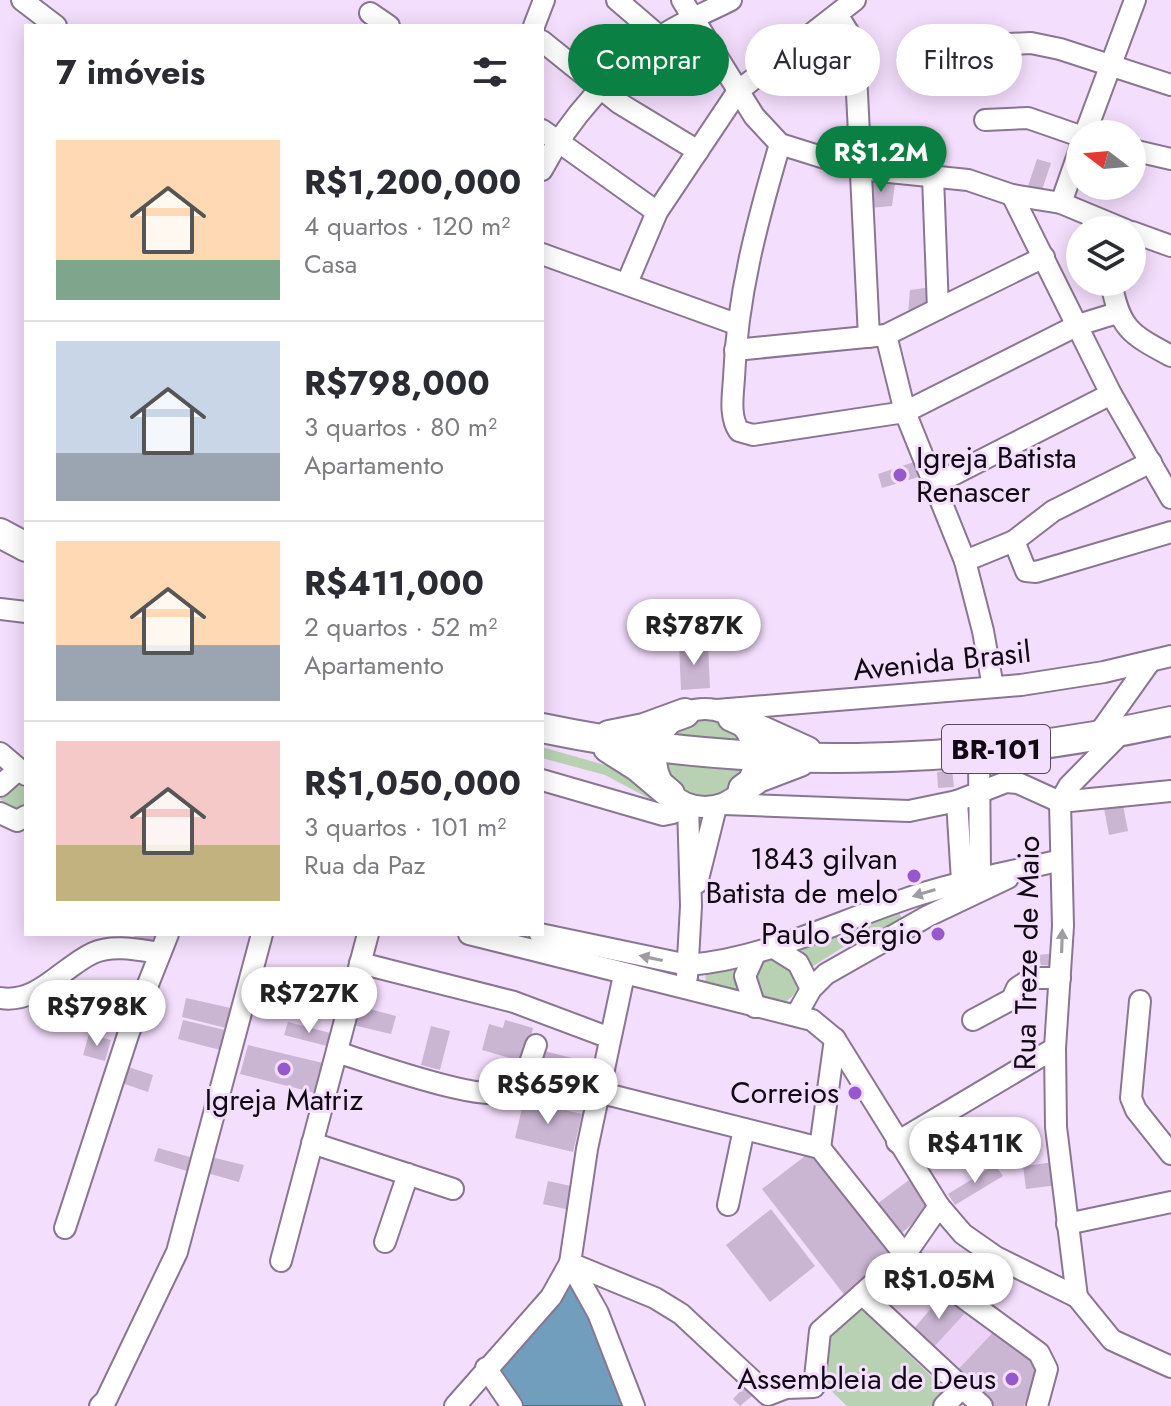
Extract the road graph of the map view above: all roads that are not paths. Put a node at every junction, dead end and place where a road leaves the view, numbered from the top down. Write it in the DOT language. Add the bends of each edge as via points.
graph roads {
  1 [pos="22,0"];
  2 [pos="544,0"];
  3 [pos="617,0"];
  4 [pos="682,0"];
  5 [pos="731,0"];
  6 [pos="855,0"];
  7 [pos="1135,0"];
  8 [pos="370,13"];
  9 [pos="838,16"];
  10 [pos="693,20"];
  11 [pos="53,24"];
  12 [pos="386,24"];
  13 [pos="535,24"];
  14 [pos="645,24"];
  15 [pos="685,24"];
  16 [pos="544,43"];
  17 [pos="1022,43"];
  18 [pos="568,61"];
  19 [pos="1108,67"];
  20 [pos="1171,85"];
  21 [pos="738,91"];
  22 [pos="593,96"];
  23 [pos="613,96"];
  24 [pos="985,120"];
  25 [pos="1088,120"];
  26 [pos="1066,130"];
  27 [pos="550,136"];
  28 [pos="780,144"];
  29 [pos="698,151"];
  30 [pos="1146,153"];
  31 [pos="1171,159"];
  32 [pos="544,162"];
  33 [pos="860,169"];
  34 [pos="933,177"];
  35 [pos="1066,189"];
  36 [pos="1012,195"];
  37 [pos="1061,203"];
  38 [pos="657,212"];
  39 [pos="1090,216"];
  40 [pos="1146,238"];
  41 [pos="1171,246"];
  42 [pos="544,255"];
  43 [pos="1044,257"];
  44 [pos="627,283"];
  45 [pos="1114,296"];
  46 [pos="938,309"];
  47 [pos="1117,313"];
  48 [pos="736,324"];
  49 [pos="1078,325"];
  50 [pos="877,336"];
  51 [pos="735,350"];
  52 [pos="1171,356"];
  53 [pos="1111,394"];
  54 [pos="905,412"];
  55 [pos="1151,462"];
  56 [pos="935,484"];
  57 [pos="1171,498"];
  58 [pos="1171,532"];
  59 [pos="0,533"];
  60 [pos="1014,541"];
  61 [pos="24,546"];
  62 [pos="965,561"];
  63 [pos="0,609"];
  64 [pos="24,612"];
  65 [pos="1171,656"];
  66 [pos="1149,663"];
  67 [pos="993,687"];
  68 [pos="685,713"];
  69 [pos="724,713"];
  70 [pos="1171,721"];
  71 [pos="544,728"];
  72 [pos="1110,733"];
  73 [pos="589,738"];
  74 [pos="656,749"];
  75 [pos="979,751"];
  76 [pos="0,753"];
  77 [pos="754,755"];
  78 [pos="818,756"];
  79 [pos="22,772"];
  80 [pos="544,781"];
  81 [pos="0,786"];
  82 [pos="981,791"];
  83 [pos="1171,791"];
  84 [pos="728,800"];
  85 [pos="680,801"];
  86 [pos="957,801"];
  87 [pos="1060,802"];
  88 [pos="0,813"];
  89 [pos="24,817"];
  90 [pos="1061,860"];
  91 [pos="1027,868"];
  92 [pos="971,878"];
  93 [pos="691,906"];
  94 [pos="167,936"];
  95 [pos="261,936"];
  96 [pos="367,936"];
  97 [pos="482,936"];
  98 [pos="543,936"];
  99 [pos="565,949"];
  100 [pos="764,951"];
  101 [pos="160,953"];
  102 [pos="360,963"];
  103 [pos="688,965"];
  104 [pos="624,975"];
  105 [pos="1060,978"];
  106 [pos="811,989"];
  107 [pos="686,991"];
  108 [pos="0,998"];
  109 [pos="1140,1001"];
  110 [pos="755,1007"];
  111 [pos="797,1014"];
  112 [pos="973,1020"];
  113 [pos="610,1038"];
  114 [pos="835,1039"];
  115 [pos="536,1045"];
  116 [pos="1055,1048"];
  117 [pos="337,1052"];
  118 [pos="598,1092"];
  119 [pos="744,1129"];
  120 [pos="897,1142"];
  121 [pos="312,1143"];
  122 [pos="820,1148"];
  123 [pos="1171,1154"];
  124 [pos="408,1174"];
  125 [pos="453,1189"];
  126 [pos="1171,1202"];
  127 [pos="728,1205"];
  128 [pos="939,1206"];
  129 [pos="1067,1224"];
  130 [pos="65,1228"];
  131 [pos="385,1242"];
  132 [pos="905,1255"];
  133 [pos="281,1261"];
  134 [pos="570,1263"];
  135 [pos="862,1294"];
  136 [pos="1077,1297"];
  137 [pos="1171,1367"];
  138 [pos="486,1368"];
  139 [pos="961,1389"];
  140 [pos="811,1396"];
  141 [pos="762,1400"];
  142 [pos="100,1406"];
  143 [pos="455,1406"];
  144 [pos="512,1406"];
  145 [pos="634,1406"];
  146 [pos="944,1406"];
  147 [pos="982,1406"];
  148 [pos="1037,1406"];
  1 -- 11 [label="street"];
  2 -- 13 [label="street"];
  3 -- 14 [label="street"];
  4 -- 10 [label="street"];
  5 -- 10 [label="street"];
  6 -- 9 [label="street"];
  7 -- 19 [label="street"];
  8 -- 12 [label="street"];
  9 -- 21 [label="street"];
  9 -- 33 [label="street" via="853,49"];
  10 -- 15 [label="street"];
  10 -- 21 [label="street"];
  16 -- 18 [label="street"];
  17 -- 19 [label="street" via="1060,49"];
  19 -- 20 [label="street"];
  19 -- 25 [label="street"];
  21 -- 28 [label="street"];
  21 -- 29 [label="street"];
  22 -- 27 [label="street"];
  23 -- 29 [label="street"];
  24 -- 26 [label="street" via="1028,118"];
  27 -- 32 [label="street"];
  27 -- 38 [label="street"];
  28 -- 33 [label="street"];
  28 -- 48 [label="street" via="754,232"];
  29 -- 38 [label="street"];
  30 -- 31 [label="street"];
  33 -- 34 [label="street"];
  33 -- 50 [label="street"];
  34 -- 36 [label="street" via="968,180"];
  34 -- 46 [label="street"];
  35 -- 37 [label="street"];
  36 -- 37 [label="street"];
  36 -- 43 [label="street"];
  37 -- 39 [label="street"];
  38 -- 44 [label="street"];
  40 -- 41 [label="street"];
  42 -- 44 [label="street"];
  43 -- 46 [label="street"];
  43 -- 49 [label="street"];
  44 -- 48 [label="street"];
  45 -- 47 [label="street"];
  46 -- 50 [label="street"];
  47 -- 49 [label="street"];
  47 -- 52 [label="street" via="1129,331"];
  48 -- 51 [label="street"];
  49 -- 53 [label="street"];
  49 -- 54 [label="street"];
  50 -- 51 [label="street"];
  50 -- 54 [label="street"];
  51 -- 54 [label="street" via="734,425 745,434"];
  53 -- 55 [label="street"];
  53 -- 56 [label="street"];
  54 -- 56 [label="street"];
  55 -- 57 [label="street"];
  55 -- 60 [label="street" via="1053,511"];
  56 -- 62 [label="street"];
  58 -- 60 [label="street" via="1036,572 1026,571"];
  59 -- 61 [label="highway"];
  60 -- 62 [label="street"];
  62 -- 67 [label="street"];
  63 -- 64 [label="street"];
  65 -- 66 [label="street, Avenida Brasil"];
  66 -- 67 [label="street, Avenida Brasil"];
  66 -- 72 [label="street, Rua Treze de Maio"];
  67 -- 69 [label="street, Avenida Brasil"];
  68 -- 69 [label="street, Avenida Brasil"];
  68 -- 73 [label="highway" via="644,728"];
  68 -- 74 [label="street" via="671,721"];
  69 -- 77 [label="street" via="743,727"];
  69 -- 78 [label="highway"];
  70 -- 72 [label="highway, BR-101"];
  71 -- 73 [label="highway, BR-101"];
  72 -- 75 [label="highway, BR-101"];
  72 -- 87 [label="street, Rua Treze de Maio"];
  73 -- 74 [label="highway, BR-101"];
  73 -- 85 [label="highway" via="638,767"];
  74 -- 77 [label="highway, BR-101"];
  74 -- 85 [label="street" via="658,773"];
  75 -- 78 [label="highway, BR-101"];
  75 -- 82 [label="street"];
  76 -- 79 [label="street"];
  77 -- 78 [label="highway, BR-101"];
  77 -- 84 [label="street" via="751,775"];
  78 -- 84 [label="highway" via="758,778"];
  79 -- 81 [label="street"];
  80 -- 85 [label="street" via="663,815 673,813"];
  82 -- 86 [label="street"];
  82 -- 87 [label="street" via="999,783 1018,783"];
  82 -- 92 [label="street"];
  83 -- 87 [label="street"];
  84 -- 85 [label="street"];
  84 -- 86 [label="street" via="891,811"];
  84 -- 93 [label="street"];
  85 -- 93 [label="street"];
  86 -- 92 [label="street"];
  87 -- 90 [label="street, Rua Treze de Maio"];
  88 -- 89 [label="street" via="17,821"];
  90 -- 91 [label="street"];
  105 -- 90 [label="street, Rua Treze de Maio, one-way"];
  91 -- 92 [label="street"];
  91 -- 106 [label="street" via="883,940"];
  92 -- 100 [label="street, one-way"];
  93 -- 103 [label="street"];
  94 -- 101 [label="street"];
  95 -- 142 [label="street" via="177,1252"];
  96 -- 102 [label="street"];
  97 -- 99 [label="street"];
  98 -- 99 [label="street"];
  103 -- 99 [label="street, one-way"];
  99 -- 104 [label="street"];
  100 -- 103 [label="street"];
  100 -- 106 [label="street" via="798,963"];
  100 -- 110 [label="street" via="745,976"];
  101 -- 108 [label="street" via="125,948 94,952 29,996"];
  101 -- 130 [label="street"];
  102 -- 113 [label="street" via="541,1010"];
  102 -- 117 [label="street"];
  103 -- 107 [label="street"];
  104 -- 107 [label="street"];
  104 -- 113 [label="street"];
  105 -- 112 [label="street" via="1032,978 1012,999"];
  105 -- 116 [label="street, Rua Treze de Maio"];
  106 -- 111 [label="street"];
  107 -- 110 [label="street"];
  109 -- 123 [label="street" via="1131,1098"];
  110 -- 111 [label="street"];
  111 -- 114 [label="street"];
  113 -- 118 [label="street"];
  114 -- 120 [label="street"];
  114 -- 122 [label="street"];
  115 -- 117 [label="street" via="521,1083 492,1094"];
  116 -- 120 [label="street"];
  116 -- 129 [label="street, Rua Treze de Maio" via="1056,1140"];
  117 -- 121 [label="street"];
  118 -- 119 [label="street"];
  118 -- 134 [label="street"];
  119 -- 122 [label="street"];
  119 -- 127 [label="street"];
  120 -- 128 [label="street"];
  121 -- 124 [label="street"];
  121 -- 133 [label="street"];
  122 -- 132 [label="street"];
  124 -- 125 [label="street"];
  124 -- 131 [label="street"];
  126 -- 129 [label="street"];
  128 -- 132 [label="street"];
  128 -- 136 [label="street" via="979,1247"];
  129 -- 136 [label="street, Rua Treze de Maio"];
  132 -- 135 [label="street"];
  132 -- 148 [label="street" via="1039,1353 1047,1369"];
  134 -- 138 [label="street" via="551,1297"];
  134 -- 141 [label="street" via="681,1314"];
  134 -- 145 [label="street" via="598,1313"];
  135 -- 139 [label="street"];
  135 -- 140 [label="street" via="820,1331"];
  136 -- 137 [label="street" via="1112,1340"];
  138 -- 143 [label="street"];
  138 -- 144 [label="street"];
  139 -- 146 [label="street"];
  139 -- 147 [label="street"];
  140 -- 141 [label="street" via="786,1388"];
}
